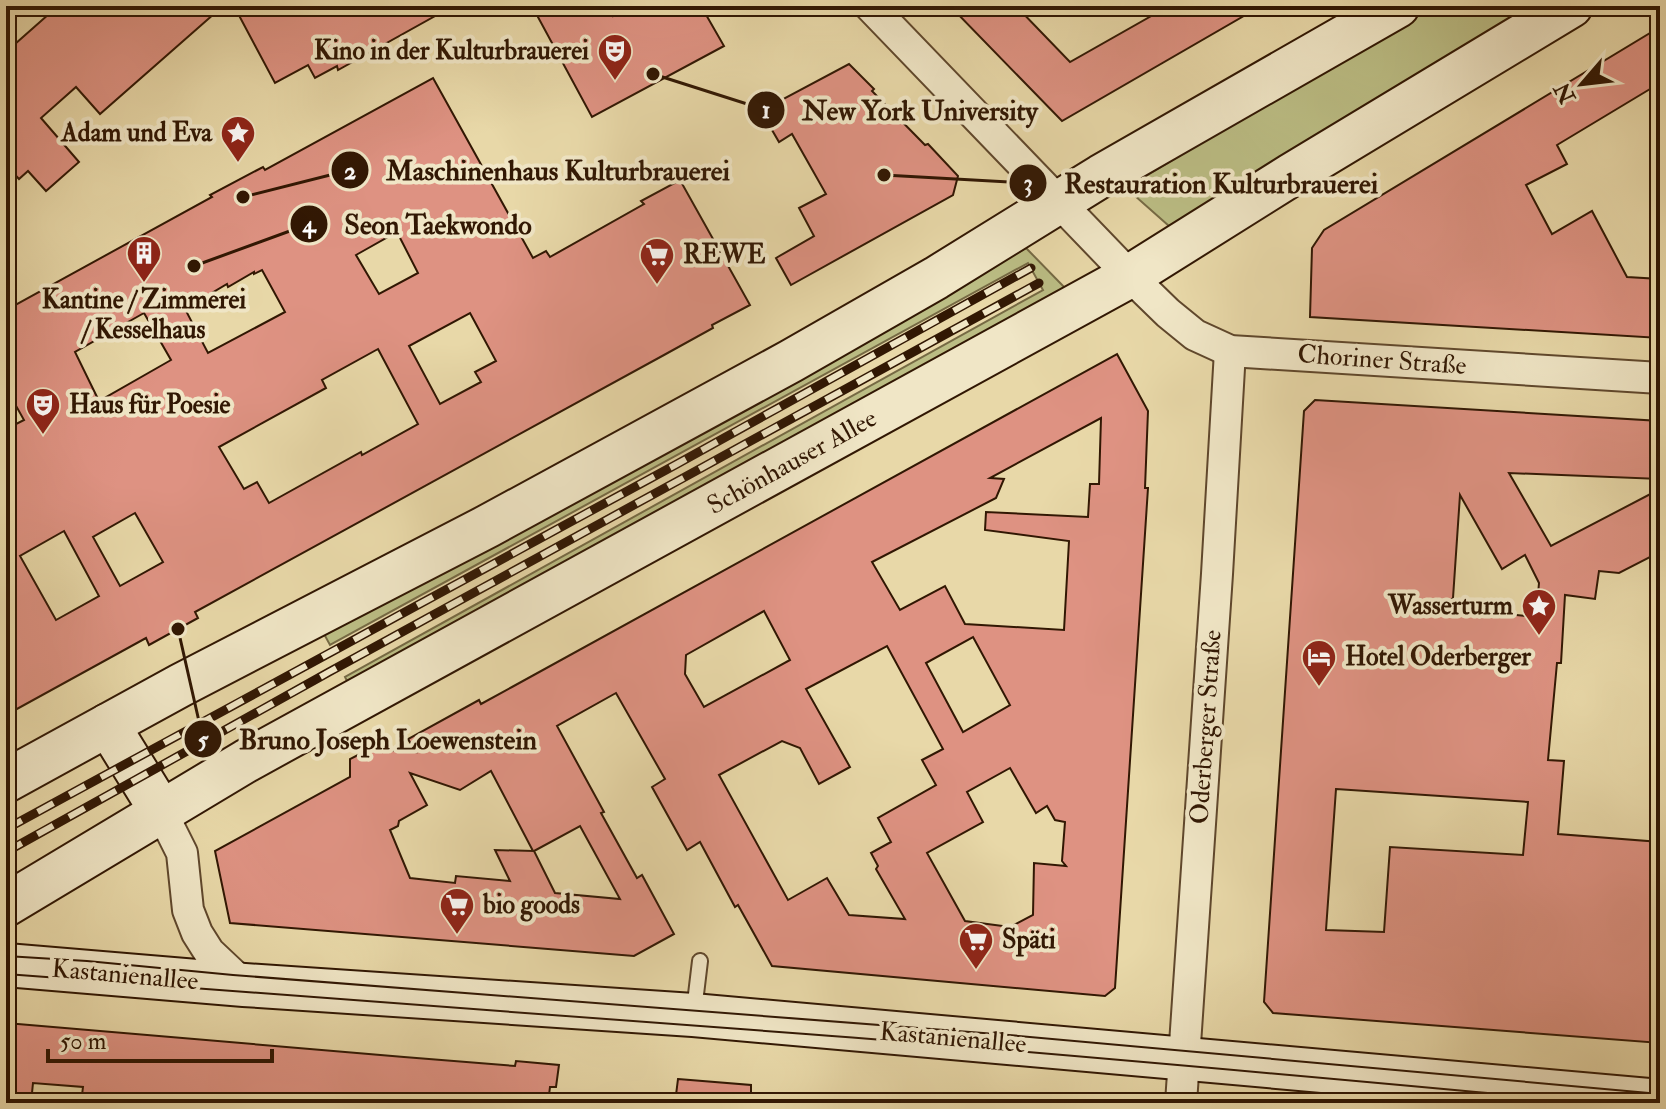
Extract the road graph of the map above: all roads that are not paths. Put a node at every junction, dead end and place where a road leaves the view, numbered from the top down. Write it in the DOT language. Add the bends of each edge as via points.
graph roads {
  1 [pos="870,6"];
  2 [pos="1398,6"];
  3 [pos="1571,6"];
  4 [pos="1058,203"];
  5 [pos="1130,276"];
  6 [pos="1230,351"];
  7 [pos="1660,378"];
  8 [pos="108,725"];
  9 [pos="6,781"];
  10 [pos="161,811"];
  11 [pos="6,905"];
  12 [pos="700,961"];
  13 [pos="6,965"];
  14 [pos="244,985"];
  15 [pos="693,1015"];
  16 [pos="1183,1059"];
  17 [pos="1660,1101"];
  18 [pos="1181,1103"];
  1 -- 4 [label="street, Choriner Straße"];
  2 -- 4 [label="main road"];
  3 -- 5 [label="main road, Schönhauser Allee"];
  4 -- 5 [label="street, Choriner Straße"];
  4 -- 8 [label="main road" via="791,361"];
  5 -- 6 [label="street, Choriner Straße" via="1195,335"];
  5 -- 10 [label="main road, Schönhauser Allee"];
  6 -- 7 [label="street, Choriner Straße"];
  6 -- 16 [label="street, Oderberger Straße"];
  8 -- 9 [label="main road"];
  8 -- 10 [label="main road"];
  10 -- 11 [label="main road, Schönhauser Allee"];
  10 -- 14 [label="street, Kastanienallee" via="182,853 188,910 197,933"];
  12 -- 15 [label="lane"];
  13 -- 14 [label="main road, Kastanienallee"];
  14 -- 15 [label="main road, Kastanienallee"];
  15 -- 16 [label="main road, Kastanienallee"];
  16 -- 17 [label="main road, Kastanienallee"];
  16 -- 18 [label="street, Oderberger Straße"];
}
